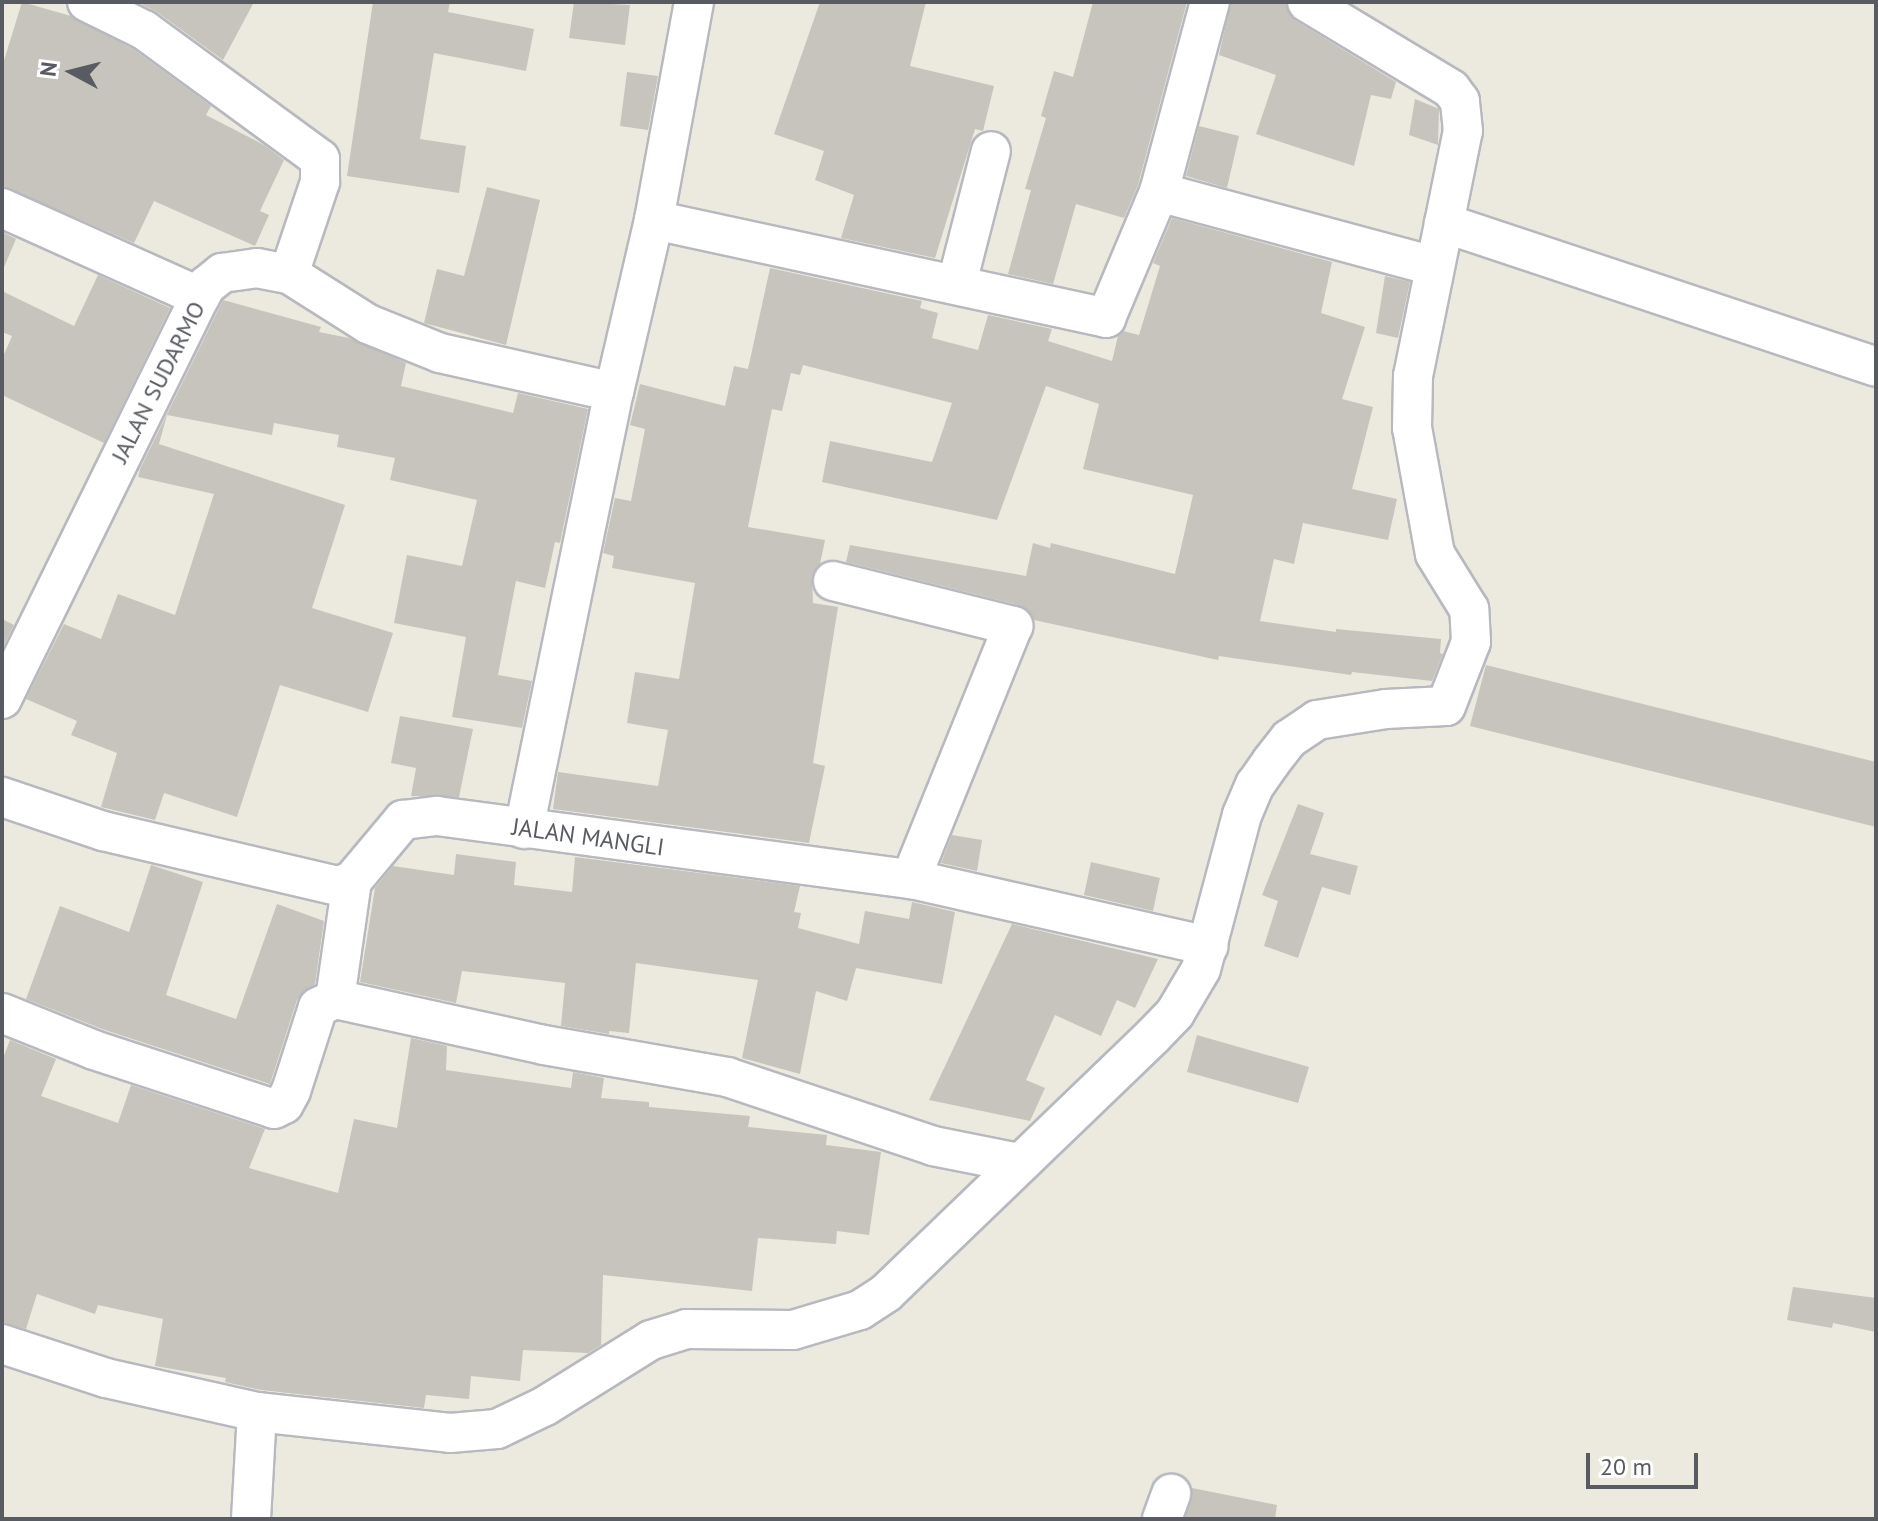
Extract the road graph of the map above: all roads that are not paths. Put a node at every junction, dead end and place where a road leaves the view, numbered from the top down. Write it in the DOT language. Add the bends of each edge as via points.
graph roads {
  1 [pos="87,2"];
  2 [pos="694,2"];
  3 [pos="1210,2"];
  4 [pos="1307,2"];
  5 [pos="991,151"];
  6 [pos="1159,192"];
  7 [pos="2,208"];
  8 [pos="654,220"];
  9 [pos="1444,223"];
  10 [pos="1433,266"];
  11 [pos="289,274"];
  12 [pos="957,283"];
  13 [pos="200,297"];
  14 [pos="1876,367"];
  15 [pos="614,392"];
  16 [pos="833,581"];
  17 [pos="2,699"];
  18 [pos="2,797"];
  19 [pos="524,829"];
  20 [pos="911,879"];
  21 [pos="352,881"];
  22 [pos="1209,946"];
  23 [pos="335,999"];
  24 [pos="2,1013"];
  25 [pos="1019,1163"];
  26 [pos="2,1344"];
  27 [pos="257,1412"];
  28 [pos="251,1519"];
  1 -- 11 [label="street" via="144,30 320,159 320,182"];
  2 -- 8 [label="street"];
  3 -- 6 [label="street"];
  4 -- 9 [label="street" via="1451,89 1460,101 1463,131"];
  5 -- 12 [label="street"];
  6 -- 10 [label="street"];
  6 -- 12 [label="street" via="1106,318"];
  7 -- 13 [label="street"];
  8 -- 12 [label="street"];
  8 -- 15 [label="street"];
  9 -- 10 [label="street"];
  9 -- 14 [label="street"];
  10 -- 22 [label="street" via="1413,376 1412,428 1435,554 1469,609 1471,642 1446,706 1344,714 1317,720 1289,739 1255,785 1242,815 1213,913"];
  11 -- 13 [label="street, JALAN SUDARMO" via="257,268 222,273"];
  11 -- 15 [label="street, JALAN SUDARMO" via="368,324 440,353"];
  13 -- 17 [label="street, JALAN SUDARMO"];
  15 -- 19 [label="street"];
  16 -- 20 [label="street" via="1013,626"];
  18 -- 21 [label="street" via="103,831 306,881 338,886"];
  19 -- 20 [label="street, JALAN MANGLI"];
  19 -- 21 [label="street, JALAN MANGLI" via="416,816 394,828"];
  20 -- 22 [label="street, JALAN MANGLI"];
  21 -- 23 [label="street"];
  22 -- 25 [label="street" via="1175,1013"];
  23 -- 24 [label="street" via="318,1007 291,1091 274,1109 94,1050"];
  23 -- 25 [label="street" via="544,1045 727,1077 933,1146"];
  25 -- 27 [label="street" via="886,1293 839,1319 793,1330 686,1329 651,1340 545,1406 497,1429 450,1433"];
  26 -- 27 [label="street" via="106,1378"];
  27 -- 28 [label="street"];
}
